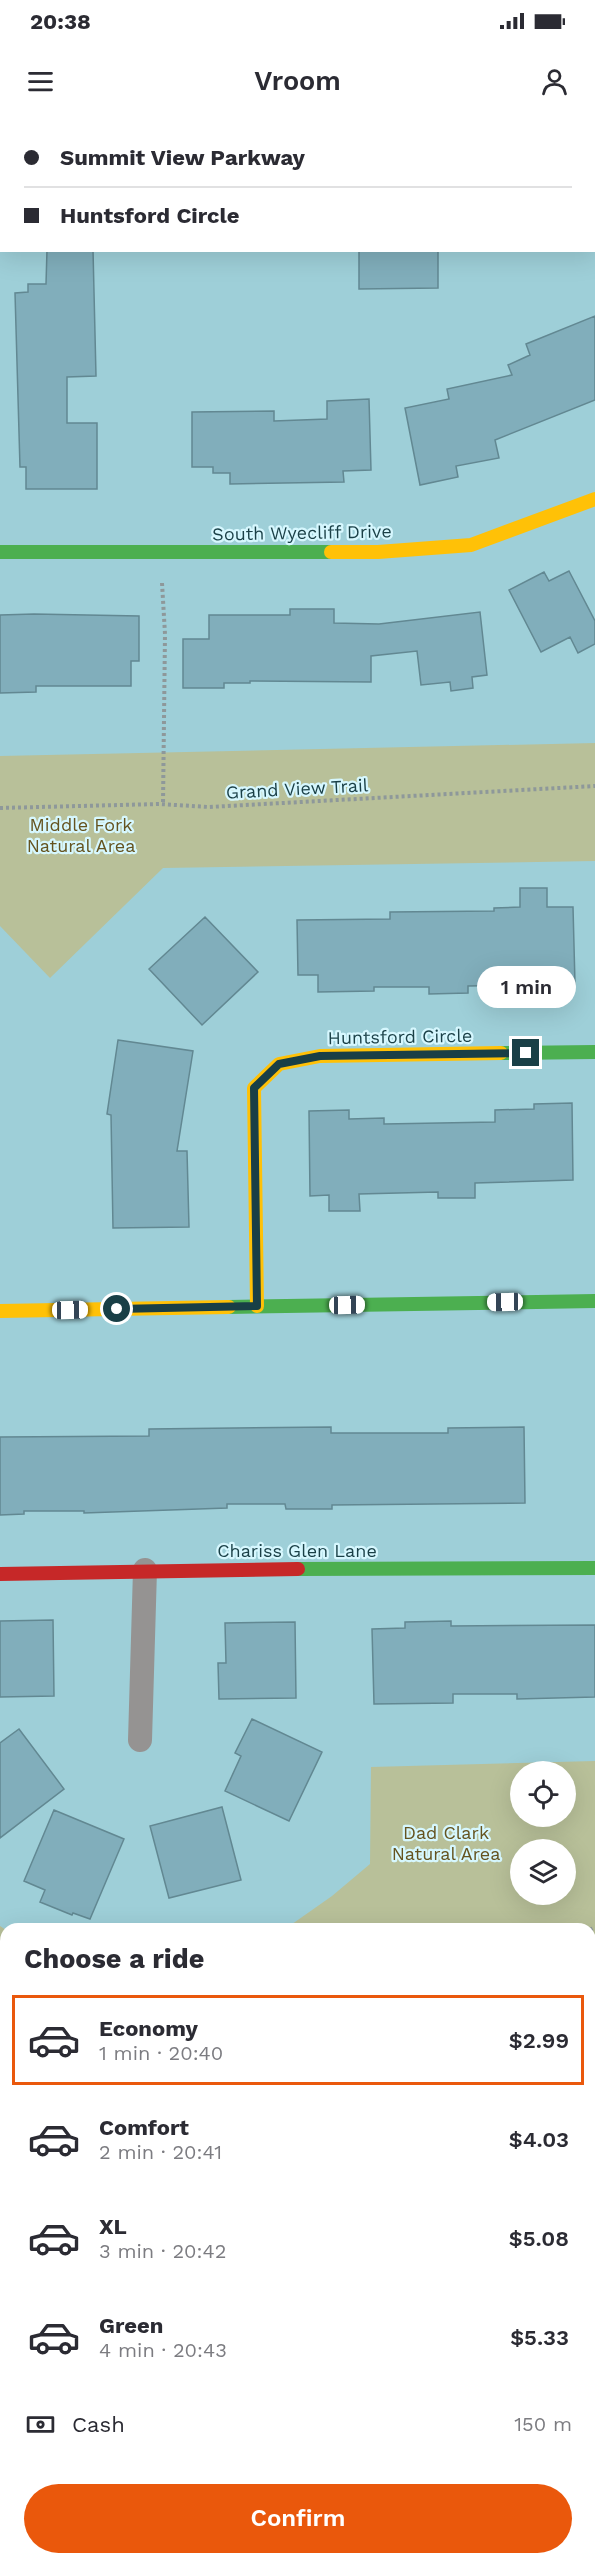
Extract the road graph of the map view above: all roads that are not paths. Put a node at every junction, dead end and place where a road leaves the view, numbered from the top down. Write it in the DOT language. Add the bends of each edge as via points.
graph roads {
  1 [pos="595,499"];
  2 [pos="0,552"];
  3 [pos="595,1052"];
  4 [pos="595,1301"];
  5 [pos="257,1306"];
  6 [pos="0,1311"];
  7 [pos="595,1568"];
  8 [pos="145,1570"];
  9 [pos="0,1574"];
  10 [pos="140,1740"];
  1 -- 2 [label="street, South Wyecliff Drive" via="471,545 378,552"];
  3 -- 5 [label="street, Huntsford Circle" via="320,1056 279,1064 254,1088"];
  4 -- 5 [label="street"];
  5 -- 6 [label="street"];
  7 -- 8 [label="street, Chariss Glen Lane"];
  8 -- 9 [label="street, Chariss Glen Lane"];
  8 -- 10 [label="street"];
}
